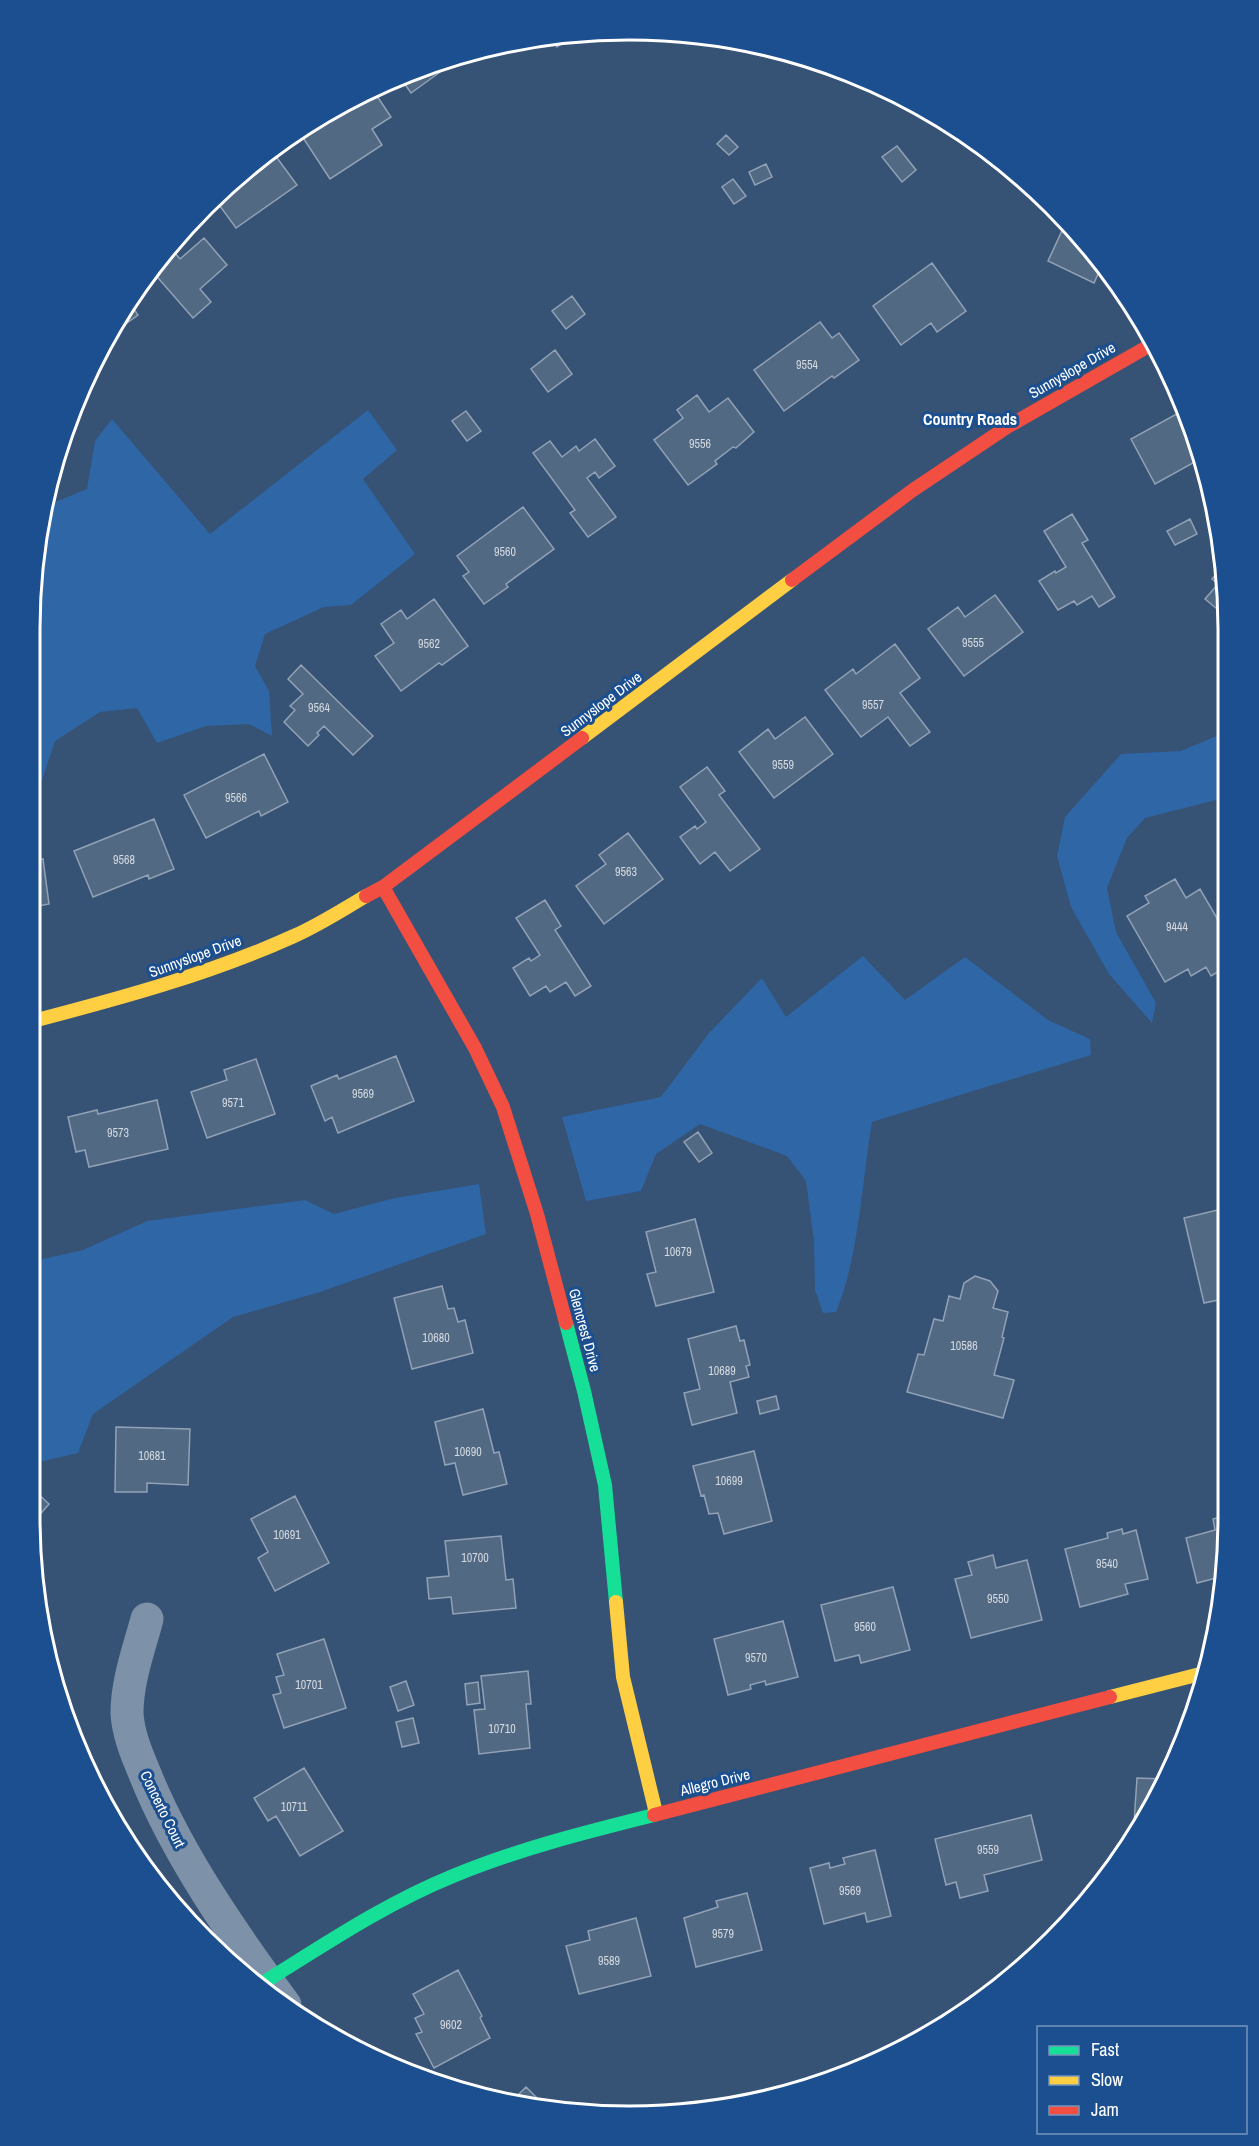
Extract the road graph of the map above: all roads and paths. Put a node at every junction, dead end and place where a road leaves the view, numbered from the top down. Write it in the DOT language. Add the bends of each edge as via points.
graph roads {
  1 [pos="1147,347"];
  2 [pos="383,888"];
  3 [pos="40,1019"];
  4 [pos="147,1619"];
  5 [pos="1196,1675"];
  6 [pos="656,1813"];
  7 [pos="261,1976"];
  8 [pos="275,1987"];
  1 -- 2 [label="street, Sunnyslope Drive" via="1007,427 913,490"];
  2 -- 3 [label="street, Sunnyslope Drive" via="296,935 208,972"];
  2 -- 6 [label="street, Glencrest Drive" via="475,1048 502,1107 537,1214 605,1485 623,1677"];
  4 -- 7 [label="street, Concerto Court" via="133,1670 127,1713 133,1746 156,1802"];
  5 -- 6 [label="street, Allegro Drive"];
  6 -- 8 [label="street, Allegro Drive" via="544,1843 452,1876 379,1912"];
}
